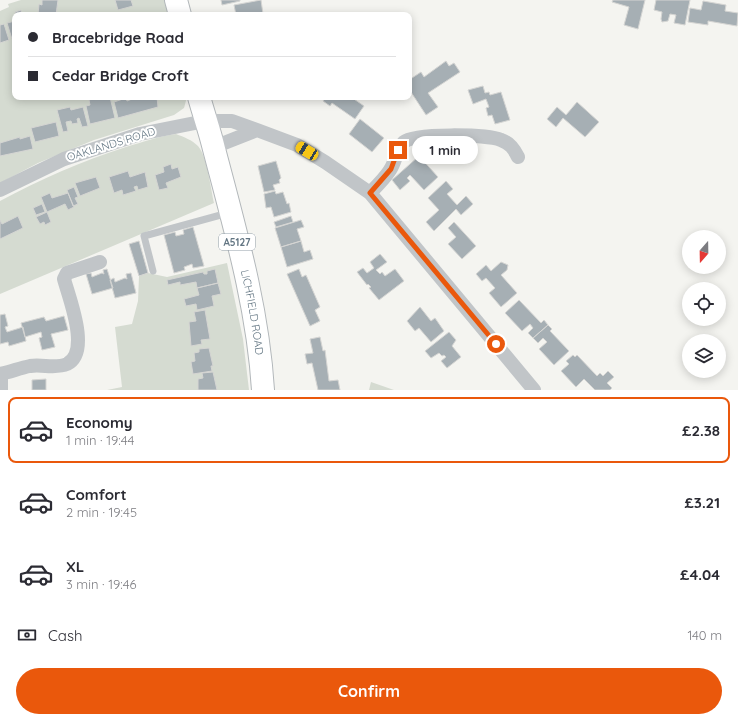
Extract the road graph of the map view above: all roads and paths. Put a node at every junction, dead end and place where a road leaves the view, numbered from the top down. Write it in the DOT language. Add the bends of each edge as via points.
graph roads {
  1 [pos="176,0"];
  2 [pos="179,12"];
  3 [pos="200,100"];
  4 [pos="205,120"];
  5 [pos="257,130"];
  6 [pos="214,147"];
  7 [pos="518,157"];
  8 [pos="0,190"];
  9 [pos="370,193"];
  10 [pos="230,212"];
  11 [pos="100,262"];
  12 [pos="153,271"];
  13 [pos="0,374"];
  14 [pos="1,390"];
  15 [pos="263,390"];
  16 [pos="534,390"];
  1 -- 2 [label="main road"];
  3 -- 4 [label="main road, LICHFIELD ROAD / A5127"];
  4 -- 5 [label="street, OAKLANDS ROAD" via="232,121"];
  4 -- 6 [label="main road, LICHFIELD ROAD / A5127"];
  4 -- 8 [label="street, OAKLANDS ROAD" via="103,144 64,159"];
  5 -- 6 [label="street"];
  5 -- 9 [label="street, OAKLANDS ROAD" via="297,145"];
  6 -- 10 [label="main road, LICHFIELD ROAD / A5127"];
  7 -- 9 [label="street" via="512,147 501,140 481,136 416,137 405,141 398,150 391,169"];
  9 -- 16 [label="street, OAKLANDS ROAD"];
  10 -- 12 [label="lane" via="144,236"];
  10 -- 15 [label="main road, LICHFIELD ROAD / A5127" via="252,303"];
  11 -- 13 [label="street" via="67,273 64,279 79,336 78,350 74,358 62,365 31,366"];
  13 -- 14 [label="street"];
}
